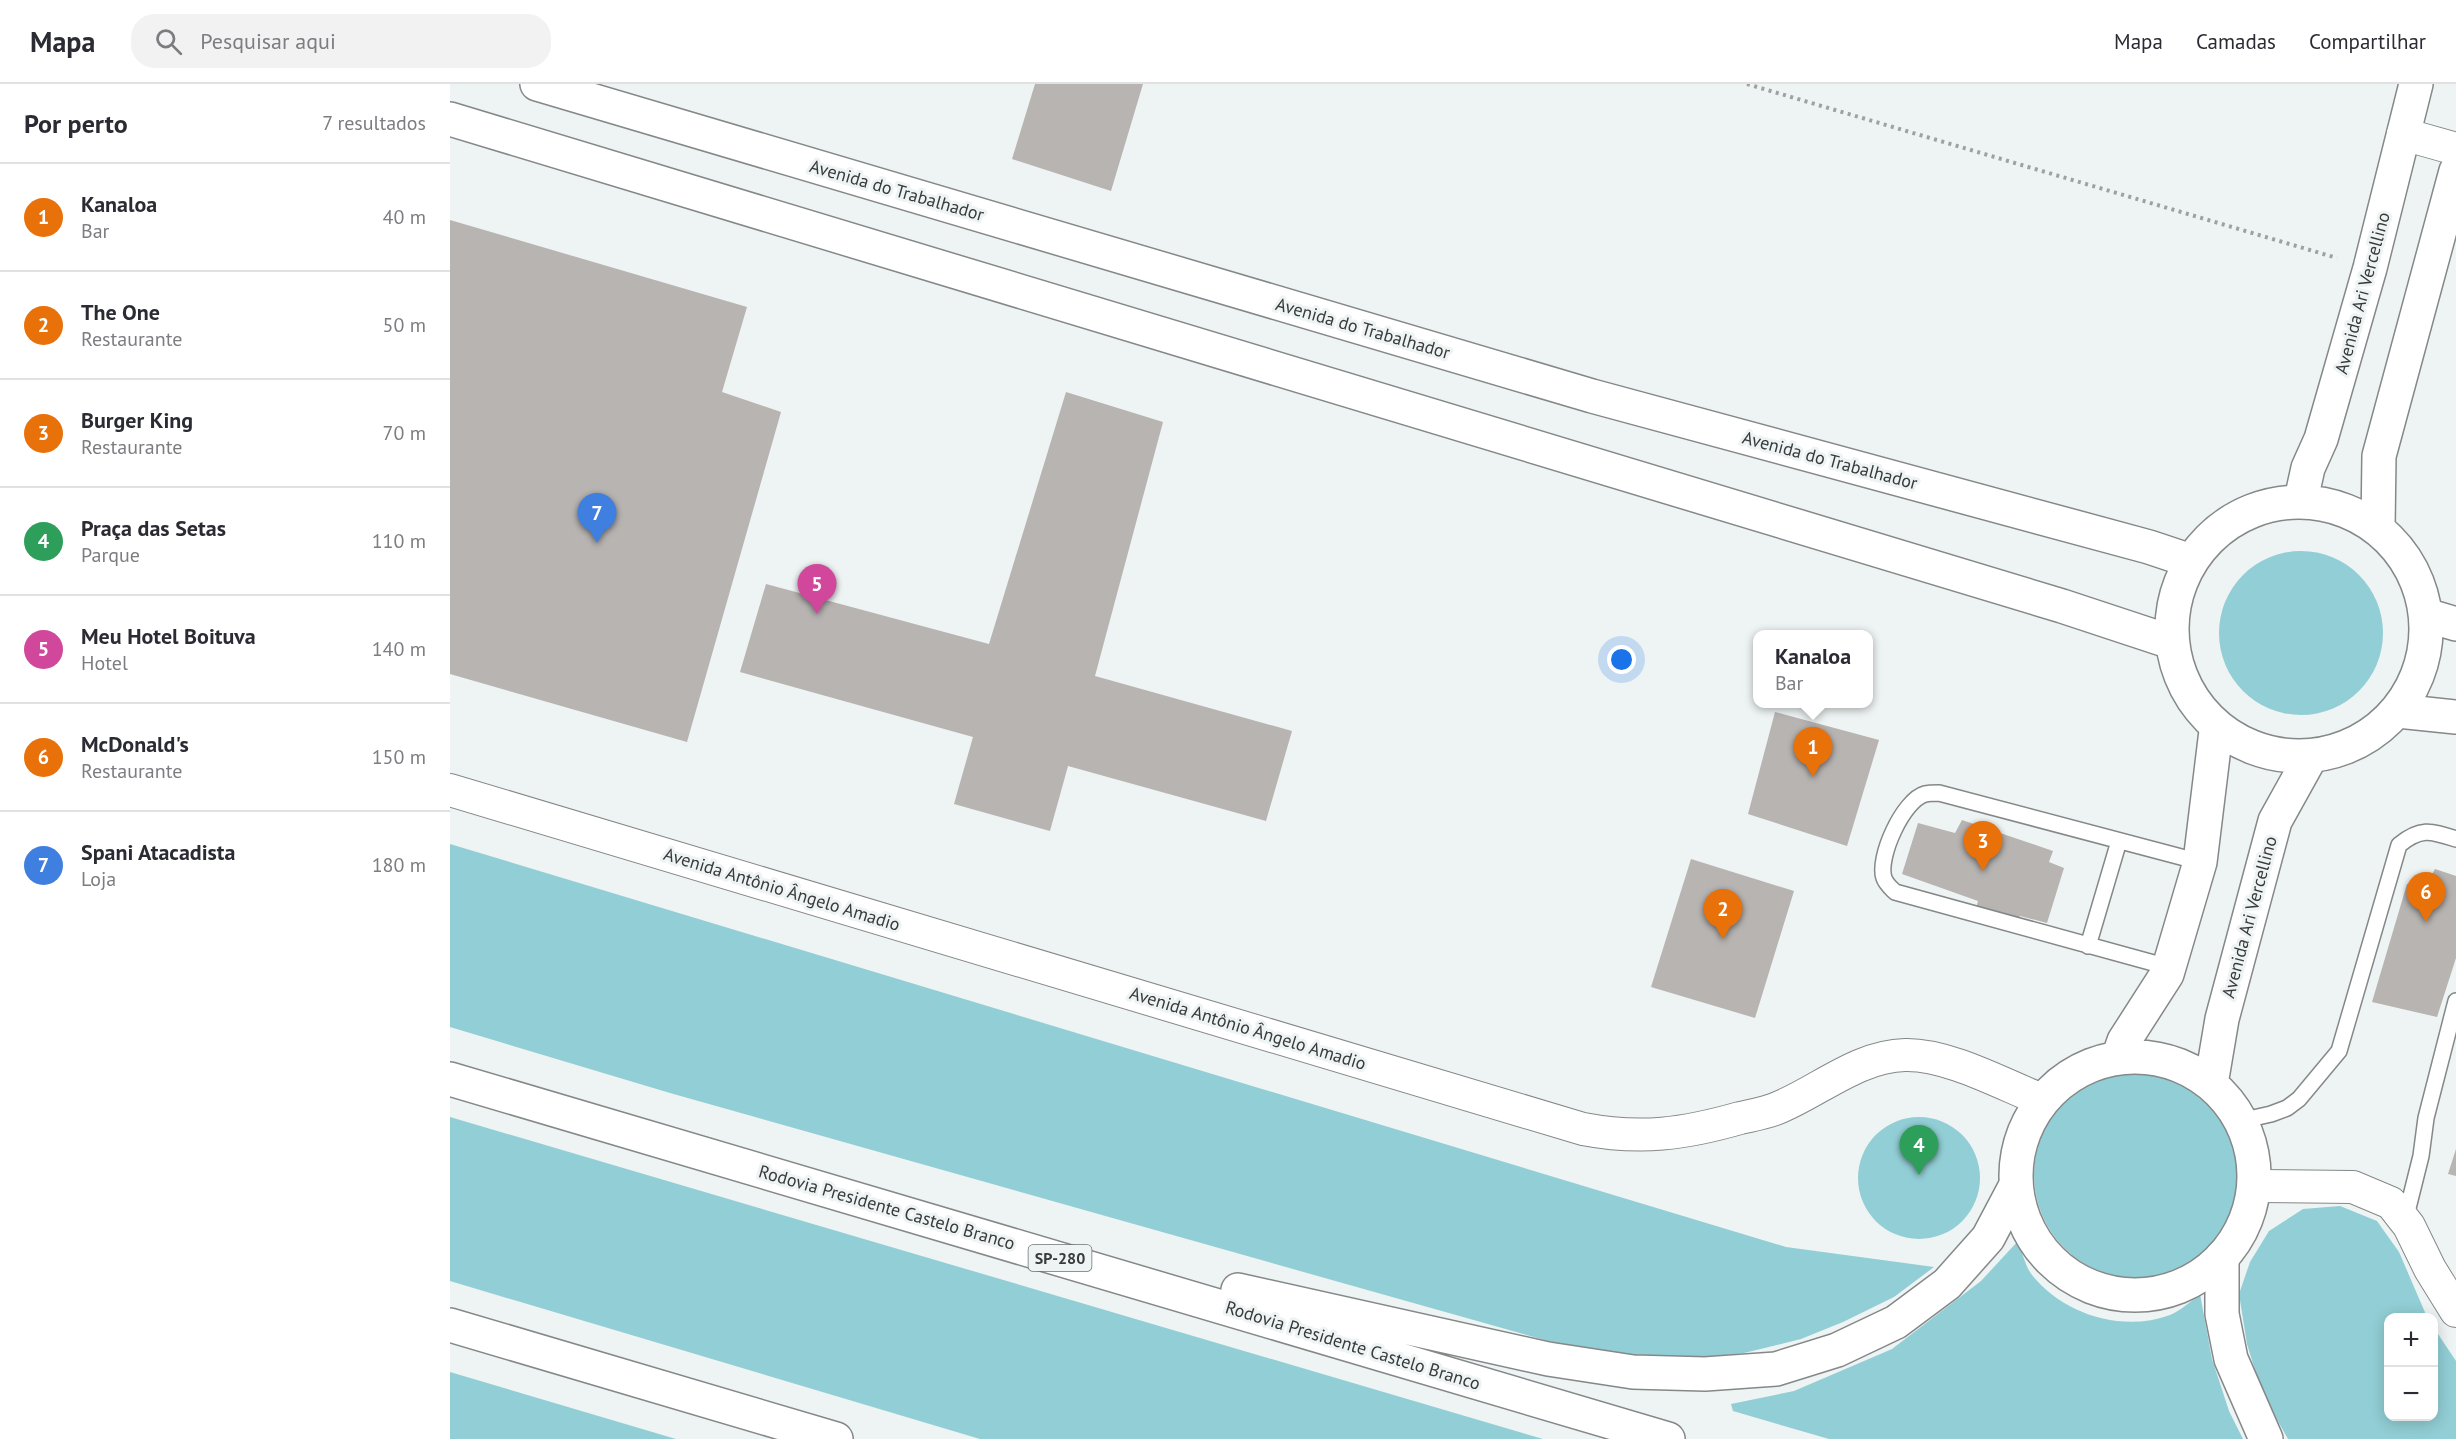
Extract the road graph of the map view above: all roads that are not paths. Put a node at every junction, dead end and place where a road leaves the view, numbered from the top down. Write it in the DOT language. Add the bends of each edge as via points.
graph roads {
  1 [pos="537,84"];
  2 [pos="2416,84"];
  3 [pos="450,119"];
  4 [pos="2403,134"];
  5 [pos="2456,149"];
  6 [pos="2456,171"];
  7 [pos="2301,500"];
  8 [pos="2378,528"];
  9 [pos="2192,561"];
  10 [pos="2441,620"];
  11 [pos="2171,642"];
  12 [pos="2398,711"];
  13 [pos="2456,717"];
  14 [pos="2216,731"];
  15 [pos="2310,758"];
  16 [pos="450,790"];
  17 [pos="2456,840"];
  18 [pos="2119,841"];
  19 [pos="2200,862"];
  20 [pos="2088,946"];
  21 [pos="2168,968"];
  22 [pos="2456,1001"];
  23 [pos="2118,1058"];
  24 [pos="450,1079"];
  25 [pos="2211,1084"];
  26 [pos="2042,1100"];
  27 [pos="2240,1121"];
  28 [pos="2254,1186"];
  29 [pos="2015,1187"];
  30 [pos="2404,1220"];
  31 [pos="965,1230"];
  32 [pos="2222,1257"];
  33 [pos="2456,1311"];
  34 [pos="450,1325"];
  35 [pos="836,1439"];
  36 [pos="1668,1439"];
  37 [pos="2266,1439"];
  1 -- 9 [label="main road, Avenida do Trabalhador" via="1592,396"];
  2 -- 4 [label="main road, Avenida Ari Vercellino"];
  3 -- 11 [label="main road"];
  4 -- 5 [label="street"];
  4 -- 7 [label="main road, Avenida Ari Vercellino" via="2370,268 2321,439 2307,468"];
  6 -- 8 [label="main road" via="2379,456"];
  7 -- 8 [label="main road" via="2342,508"];
  7 -- 9 [label="main road" via="2261,506 2224,522"];
  8 -- 10 [label="main road" via="2402,552"];
  9 -- 11 [label="main road" via="2178,593"];
  10 -- 12 [label="main road" via="2425,649 2416,681"];
  11 -- 14 [label="main road" via="2189,692"];
  12 -- 13 [label="main road"];
  12 -- 15 [label="main road" via="2360,743"];
  14 -- 15 [label="main road" via="2260,754"];
  14 -- 19 [label="main road"];
  15 -- 25 [label="main road, Avenida Ari Vercellino" via="2275,821 2222,1019"];
  16 -- 26 [label="street, Avenida Antônio Ângelo Amadio" via="1617,1136 1700,1129 1778,1108 1871,1061 1904,1055 1937,1058"];
  17 -- 27 [label="lane" via="2434,832 2418,832 2399,845 2339,1051 2287,1108"];
  18 -- 19 [label="lane"];
  18 -- 20 [label="lane"];
  18 -- 20 [label="lane" via="1939,793 1924,794 1914,800 1898,820 1888,842 1883,874 1895,892"];
  19 -- 21 [label="main road"];
  20 -- 21 [label="lane"];
  21 -- 23 [label="main road" via="2124,1041"];
  22 -- 30 [label="lane"];
  23 -- 25 [label="main road" via="2151,1058 2183,1067"];
  23 -- 26 [label="main road" via="2089,1066 2064,1080"];
  24 -- 31 [label="main road, Rodovia Presidente Castelo Branco / SP-280"];
  25 -- 27 [label="main road"];
  26 -- 29 [label="main road" via="2026,1126 2017,1156"];
  27 -- 28 [label="main road" via="2253,1157"];
  28 -- 30 [label="street" via="2353,1187 2391,1203"];
  28 -- 32 [label="main road" via="2249,1212"];
  29 -- 31 [label="main road" via="1988,1238 1947,1284 1896,1322 1837,1350 1776,1369 1705,1374 1633,1372 1548,1359"];
  29 -- 32 [label="main road" via="2024,1220 2041,1250 2066,1273 2096,1289 2130,1295 2164,1291 2196,1278"];
  30 -- 33 [label="street"];
  31 -- 36 [label="main road, Rodovia Presidente Castelo Branco / SP-280"];
  32 -- 37 [label="main road" via="2222,1314 2231,1359"];
  34 -- 35 [label="main road"];
}
